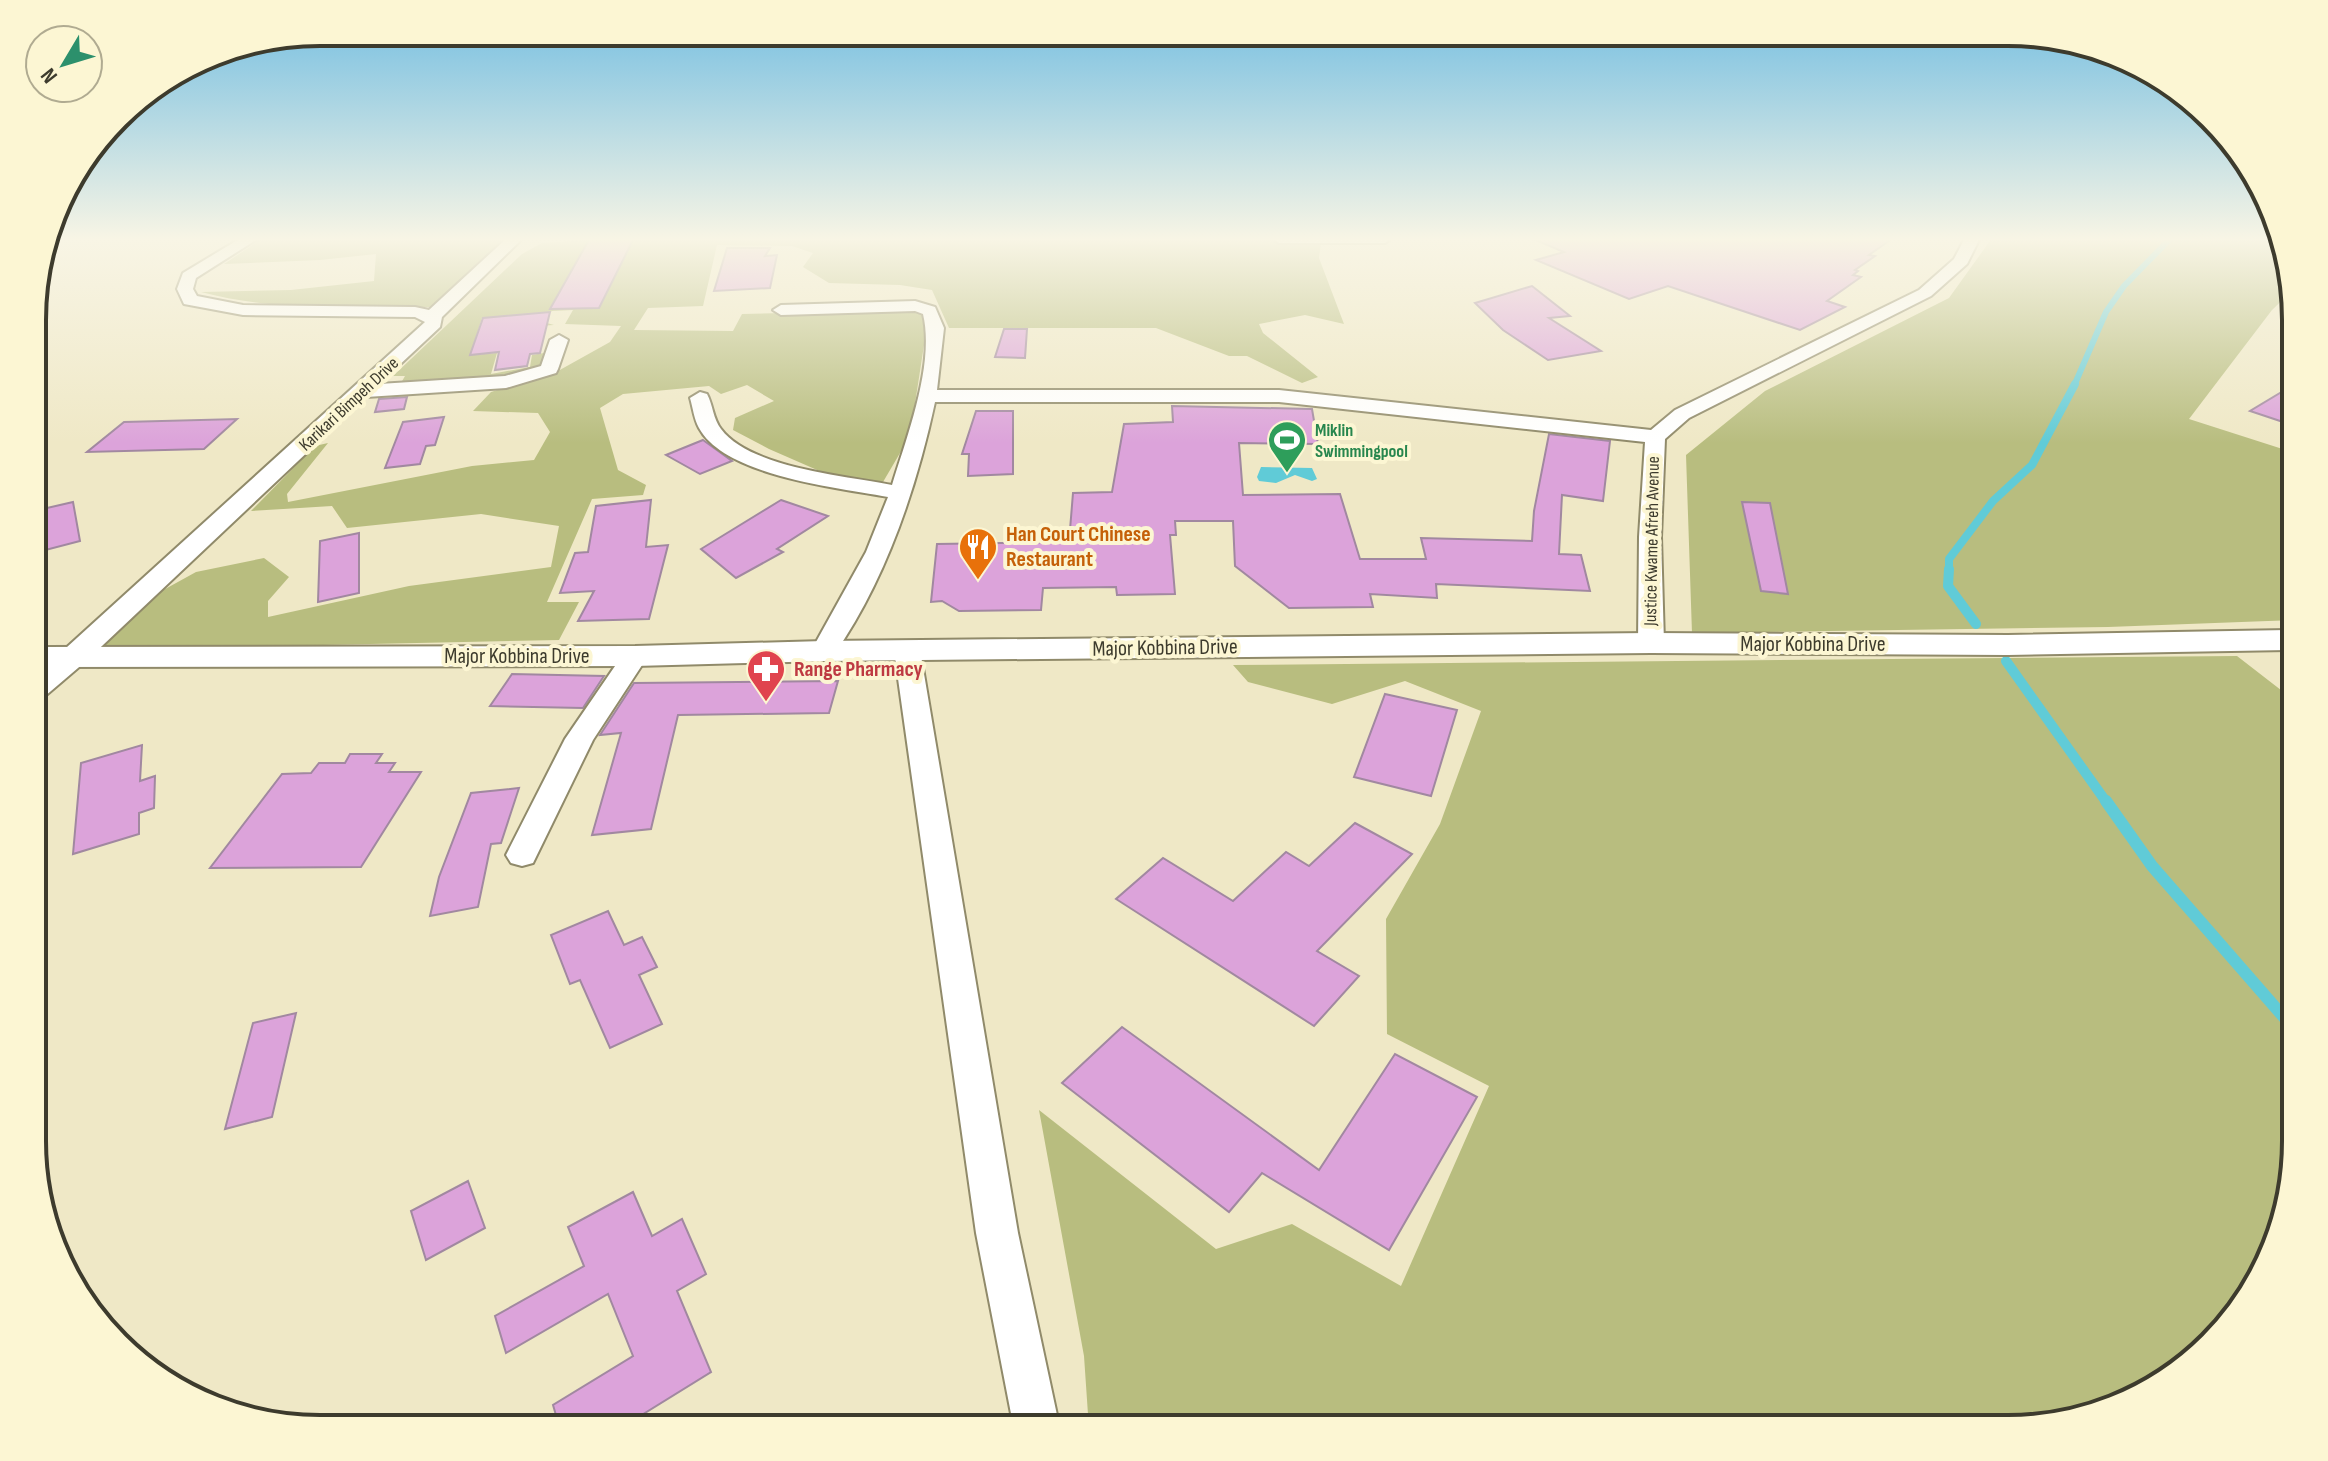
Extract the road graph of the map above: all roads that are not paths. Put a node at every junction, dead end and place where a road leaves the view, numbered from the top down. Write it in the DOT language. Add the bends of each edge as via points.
graph roads {
  1 [pos="223,306"];
  2 [pos="443,306"];
  3 [pos="1899,306"];
  4 [pos="781,310"];
  5 [pos="433,316"];
  6 [pos="559,340"];
  7 [pos="363,391"];
  8 [pos="927,396"];
  9 [pos="700,398"];
  10 [pos="1655,437"];
  11 [pos="901,493"];
  12 [pos="2281,640"];
  13 [pos="1651,643"];
  14 [pos="907,650"];
  15 [pos="824,651"];
  16 [pos="76,656"];
  17 [pos="635,656"];
  18 [pos="46,657"];
  19 [pos="46,681"];
  20 [pos="522,855"];
  21 [pos="1034,1415"];
  1 -- 5 [label="street"];
  2 -- 5 [label="street, Karikari Bimpeh Drive"];
  3 -- 10 [label="street, Justice Kwame Afreh Avenue" via="1682,414"];
  4 -- 8 [label="street" via="926,308 935,327"];
  5 -- 7 [label="street, Karikari Bimpeh Drive" via="429,331"];
  6 -- 7 [label="street" via="549,369 523,378"];
  7 -- 16 [label="street, Karikari Bimpeh Drive"];
  8 -- 10 [label="street" via="1294,397"];
  8 -- 11 [label="street"];
  9 -- 11 [label="street" via="710,430 741,454 783,469"];
  10 -- 13 [label="street, Justice Kwame Afreh Avenue"];
  11 -- 15 [label="street" via="884,539"];
  12 -- 13 [label="street, Major Kobbina Drive"];
  13 -- 14 [label="street, Major Kobbina Drive"];
  14 -- 15 [label="street, Major Kobbina Drive"];
  14 -- 21 [label="street" via="997,1233"];
  15 -- 17 [label="street, Major Kobbina Drive"];
  16 -- 17 [label="street, Major Kobbina Drive"];
  16 -- 18 [label="street, Major Kobbina Drive"];
  16 -- 19 [label="street, Karikari Bimpeh Drive"];
  17 -- 20 [label="street" via="579,739"];
}
